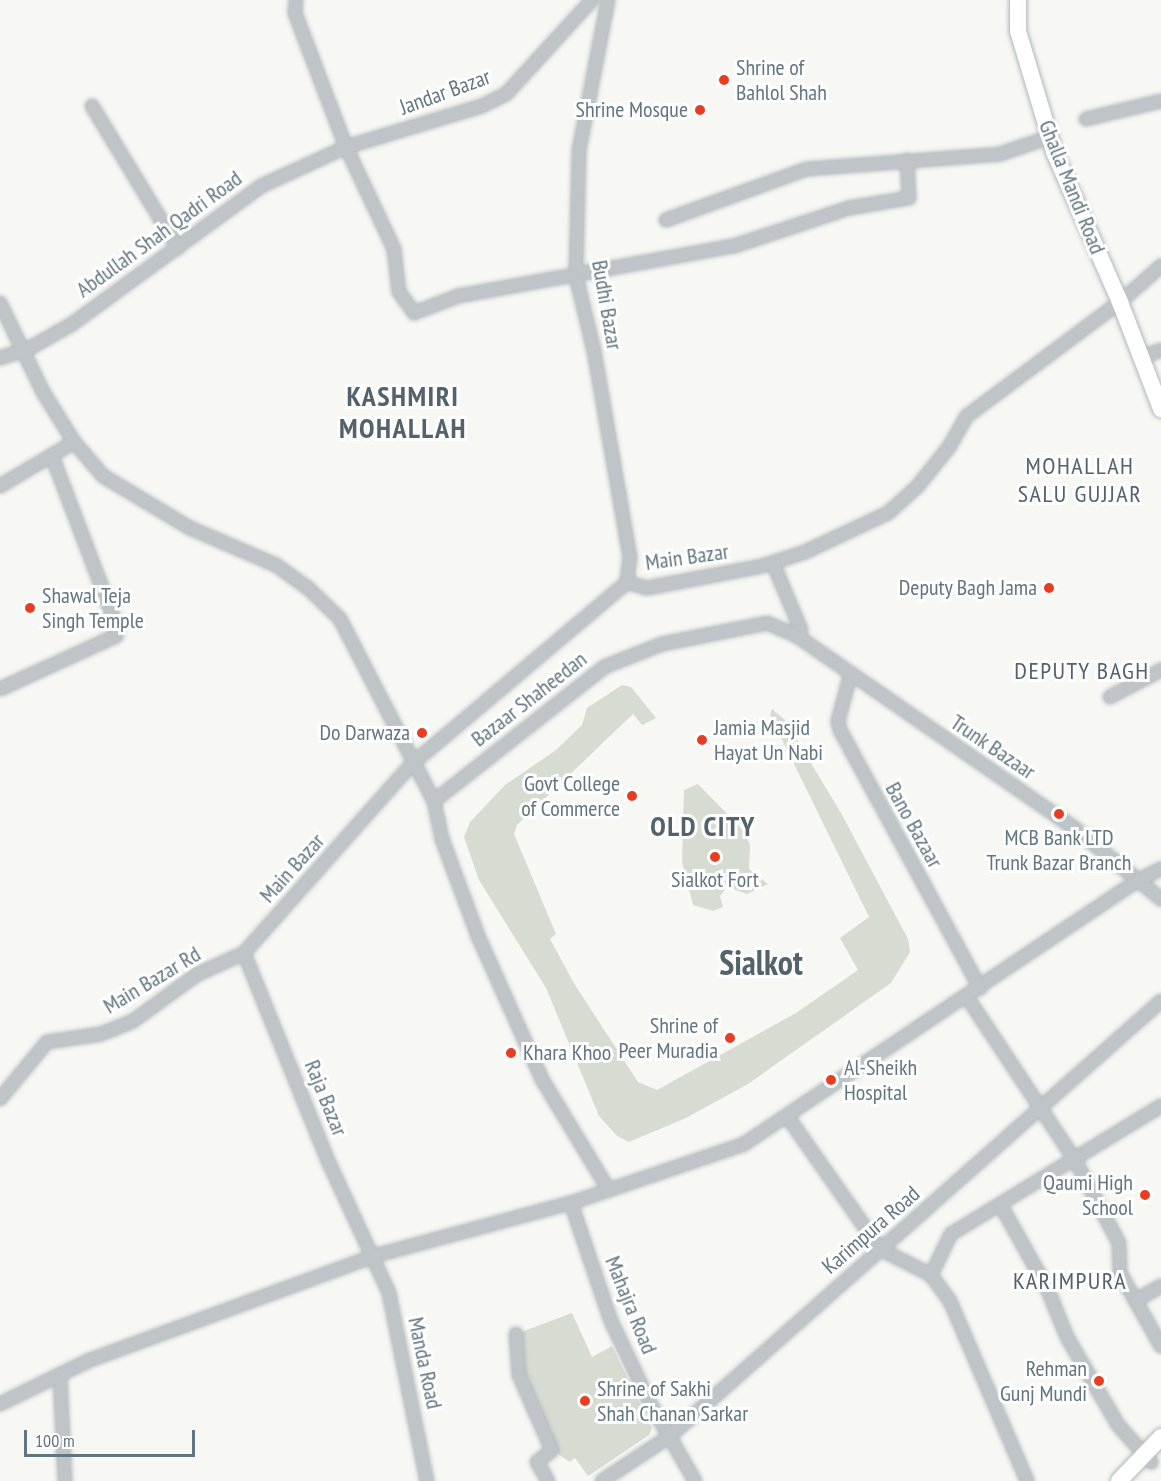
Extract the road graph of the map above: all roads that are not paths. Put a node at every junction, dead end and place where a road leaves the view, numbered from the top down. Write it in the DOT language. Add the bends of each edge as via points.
graph roads {
  1 [pos="296,0"];
  2 [pos="592,0"];
  3 [pos="608,0"];
  4 [pos="1018,0"];
  5 [pos="1161,101"];
  6 [pos="92,106"];
  7 [pos="1086,119"];
  8 [pos="1050,137"];
  9 [pos="346,147"];
  10 [pos="907,160"];
  11 [pos="666,220"];
  12 [pos="178,248"];
  13 [pos="1161,266"];
  14 [pos="576,276"];
  15 [pos="1120,302"];
  16 [pos="0,303"];
  17 [pos="1161,350"];
  18 [pos="21,352"];
  19 [pos="1142,357"];
  20 [pos="0,358"];
  21 [pos="1161,409"];
  22 [pos="74,442"];
  23 [pos="51,456"];
  24 [pos="0,486"];
  25 [pos="773,563"];
  26 [pos="627,582"];
  27 [pos="797,636"];
  28 [pos="1161,670"];
  29 [pos="850,676"];
  30 [pos="0,689"];
  31 [pos="1110,697"];
  32 [pos="412,764"];
  33 [pos="434,801"];
  34 [pos="1161,869"];
  35 [pos="1139,880"];
  36 [pos="1161,899"];
  37 [pos="244,953"];
  38 [pos="980,988"];
  39 [pos="967,997"];
  40 [pos="1161,1001"];
  41 [pos="0,1099"];
  42 [pos="1040,1104"];
  43 [pos="1161,1106"];
  44 [pos="787,1116"];
  45 [pos="1076,1160"];
  46 [pos="607,1188"];
  47 [pos="571,1203"];
  48 [pos="1000,1204"];
  49 [pos="880,1249"];
  50 [pos="374,1256"];
  51 [pos="931,1275"];
  52 [pos="1161,1286"];
  53 [pos="1135,1301"];
  54 [pos="516,1334"];
  55 [pos="1161,1346"];
  56 [pos="60,1375"];
  57 [pos="0,1404"];
  58 [pos="670,1436"];
  59 [pos="1161,1437"];
  60 [pos="1152,1456"];
  61 [pos="65,1481"];
  62 [pos="427,1481"];
  63 [pos="548,1481"];
  64 [pos="602,1481"];
  65 [pos="695,1481"];
  66 [pos="1027,1481"];
  67 [pos="1119,1481"];
  68 [pos="1133,1481"];
  1 -- 9 [label="street" via="295,13"];
  2 -- 9 [label="street, Jandar Bazar" via="507,93 482,106"];
  3 -- 14 [label="street, Budhi Bazar" via="579,151"];
  4 -- 8 [label="main road, Ghalla Mandi Road" via="1018,31"];
  5 -- 7 [label="street"];
  6 -- 12 [label="street"];
  8 -- 10 [label="street" via="1000,154"];
  8 -- 15 [label="main road, Ghalla Mandi Road"];
  9 -- 12 [label="street, Abdullah Shah Qadri Road" via="261,186"];
  9 -- 14 [label="street" via="394,249 399,292 414,313 458,296"];
  10 -- 11 [label="street" via="807,169"];
  10 -- 14 [label="street" via="909,198 849,207 734,246"];
  12 -- 18 [label="street, Abdullah Shah Qadri Road" via="72,324"];
  13 -- 15 [label="street, Main Bazar"];
  14 -- 26 [label="street, Budhi Bazar" via="594,351 630,557"];
  15 -- 19 [label="main road, Ghalla Mandi Road"];
  15 -- 25 [label="street, Main Bazar" via="967,416 949,447 917,487 888,513"];
  16 -- 18 [label="street"];
  17 -- 19 [label="street"];
  18 -- 20 [label="street, Abdullah Shah Qadri Road"];
  18 -- 22 [label="street"];
  19 -- 21 [label="main road, Ghalla Mandi Road"];
  22 -- 23 [label="street"];
  22 -- 32 [label="street" via="103,477 126,493 223,545 276,564 314,593 340,619"];
  23 -- 24 [label="street"];
  23 -- 30 [label="street" via="117,627 116,636"];
  25 -- 26 [label="street, Main Bazar" via="647,588"];
  25 -- 27 [label="street" via="801,630"];
  26 -- 32 [label="street, Main Bazar"];
  27 -- 29 [label="street, Trunk Bazaar"];
  27 -- 33 [label="street, Bazaar Shaheedan" via="767,623 750,625 662,644 604,667"];
  28 -- 31 [label="street"];
  29 -- 35 [label="street, Trunk Bazaar" via="1073,827"];
  29 -- 38 [label="street, Bano Bazaar" via="838,721 840,730"];
  32 -- 33 [label="street"];
  32 -- 37 [label="street, Main Bazar"];
  33 -- 46 [label="street" via="442,839 478,936 543,1081"];
  34 -- 35 [label="street"];
  35 -- 36 [label="street, Trunk Bazaar"];
  35 -- 38 [label="street"];
  37 -- 41 [label="street, Main Bazar Rd" via="196,975 133,1021 101,1034 47,1042"];
  37 -- 50 [label="street, Raja Bazar" via="329,1163"];
  38 -- 39 [label="street"];
  39 -- 42 [label="street"];
  39 -- 44 [label="street"];
  40 -- 42 [label="street, Karimpura Road"];
  42 -- 45 [label="street"];
  42 -- 49 [label="street, Karimpura Road" via="990,1154"];
  43 -- 45 [label="street"];
  44 -- 46 [label="street" via="744,1144"];
  44 -- 49 [label="street"];
  45 -- 48 [label="street"];
  45 -- 53 [label="street" via="1119,1243 1120,1273"];
  46 -- 47 [label="street"];
  47 -- 50 [label="street"];
  47 -- 58 [label="street, Mahajra Road" via="611,1321"];
  48 -- 51 [label="street" via="951,1234"];
  48 -- 60 [label="street" via="1047,1288 1067,1338 1118,1425"];
  49 -- 51 [label="street"];
  49 -- 58 [label="street, Karimpura Road"];
  50 -- 56 [label="street" via="90,1360"];
  50 -- 62 [label="street, Manda Road" via="389,1293"];
  51 -- 66 [label="street" via="950,1301"];
  52 -- 53 [label="street"];
  53 -- 55 [label="street"];
  54 -- 63 [label="street" via="519,1375 552,1450 537,1462"];
  56 -- 57 [label="street"];
  56 -- 61 [label="street"];
  58 -- 64 [label="street, Karimpura Road"];
  58 -- 65 [label="street, Mahajra Road"];
  59 -- 60 [label="main road"];
  60 -- 67 [label="main road"];
  60 -- 68 [label="main road"];
}
